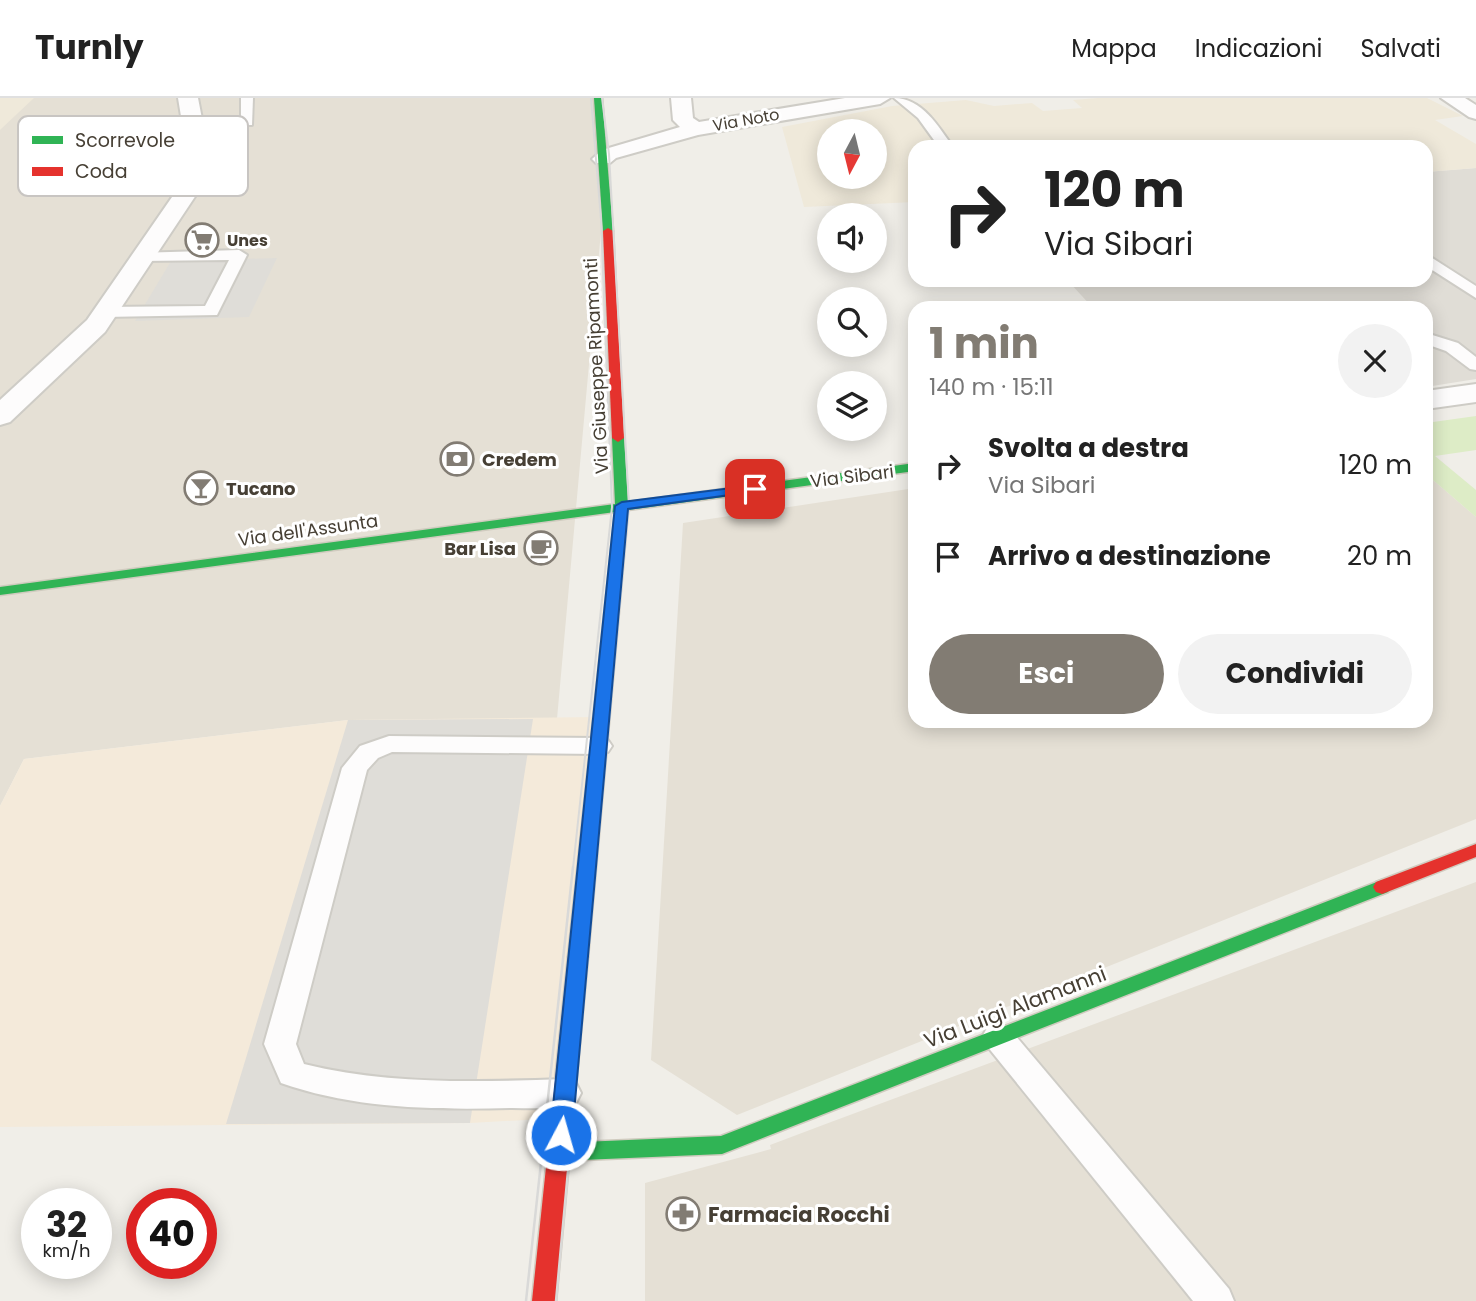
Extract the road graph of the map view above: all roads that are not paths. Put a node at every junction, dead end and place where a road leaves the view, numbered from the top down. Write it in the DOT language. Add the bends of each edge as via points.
graph roads {
  1 [pos="188,98"];
  2 [pos="247,98"];
  3 [pos="598,98"];
  4 [pos="681,98"];
  5 [pos="880,98"];
  6 [pos="900,98"];
  7 [pos="1451,98"];
  8 [pos="1476,113"];
  9 [pos="192,116"];
  10 [pos="247,116"];
  11 [pos="695,129"];
  12 [pos="941,140"];
  13 [pos="603,159"];
  14 [pos="184,196"];
  15 [pos="141,256"];
  16 [pos="1433,264"];
  17 [pos="1476,293"];
  18 [pos="103,312"];
  19 [pos="1433,340"];
  20 [pos="1476,365"];
  21 [pos="1476,393"];
  22 [pos="1433,399"];
  23 [pos="0,416"];
  24 [pos="908,468"];
  25 [pos="622,506"];
  26 [pos="0,591"];
  27 [pos="599,746"];
  28 [pos="1476,850"];
  29 [pos="998,1037"];
  30 [pos="565,1093"];
  31 [pos="559,1152"];
  32 [pos="544,1301"];
  33 [pos="1216,1301"];
  1 -- 9 [label="street"];
  2 -- 10 [label="lane"];
  3 -- 13 [label="street, Via Giuseppe Ripamonti"];
  4 -- 11 [label="street, Via Noto" via="683,120"];
  5 -- 11 [label="street, Via Noto"];
  6 -- 12 [label="lane" via="922,115"];
  7 -- 8 [label="street"];
  11 -- 13 [label="street, Via Noto"];
  13 -- 25 [label="street, Via Giuseppe Ripamonti"];
  14 -- 15 [label="street"];
  15 -- 18 [label="street"];
  15 -- 18 [label="lane" via="239,255 211,310"];
  16 -- 17 [label="lane"];
  18 -- 23 [label="street" via="96,326"];
  19 -- 20 [label="lane" via="1452,347"];
  21 -- 22 [label="street"];
  24 -- 25 [label="street, Via Sibari"];
  25 -- 26 [label="street, Via dell'Assunta"];
  25 -- 27 [label="street, Via Giuseppe Ripamonti"];
  27 -- 30 [label="street, Via Giuseppe Ripamonti"];
  27 -- 30 [label="lane" via="389,744 369,752 355,768 280,1044 292,1074 333,1086 424,1094"];
  28 -- 29 [label="street, Via Luigi Alamanni"];
  29 -- 31 [label="street, Via Luigi Alamanni" via="722,1145"];
  29 -- 33 [label="lane"];
  30 -- 31 [label="street, Via Giuseppe Ripamonti"];
  31 -- 32 [label="street, Via Giuseppe Ripamonti"];
}
